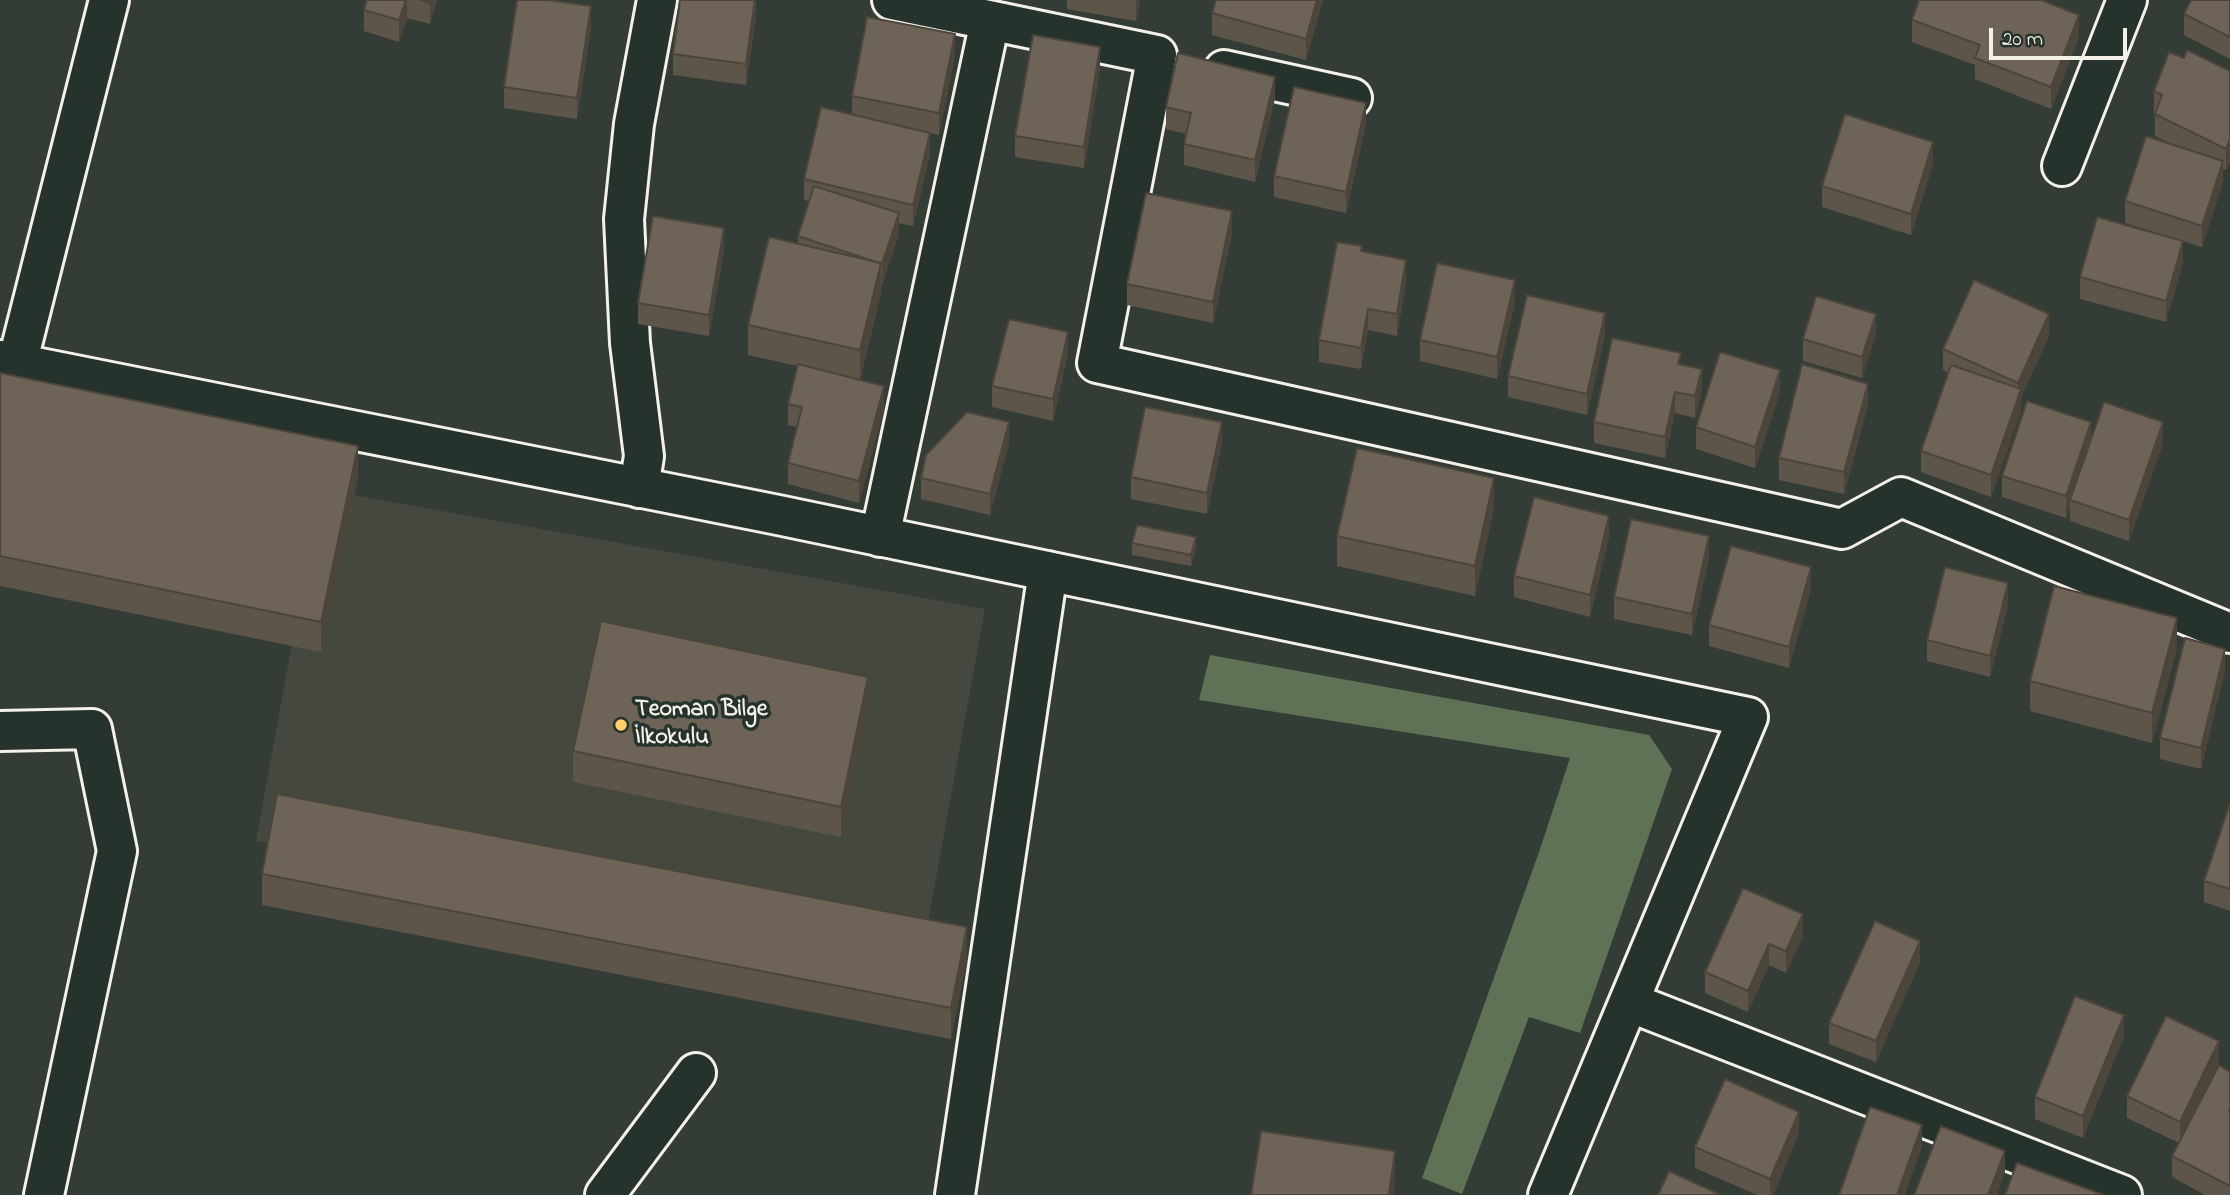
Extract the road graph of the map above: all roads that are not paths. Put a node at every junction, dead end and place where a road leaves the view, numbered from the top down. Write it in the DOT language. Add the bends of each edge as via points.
graph roads {
  1 [pos="108,0"];
  2 [pos="657,0"];
  3 [pos="892,0"];
  4 [pos="2127,0"];
  5 [pos="990,21"];
  6 [pos="1157,55"];
  7 [pos="1352,98"];
  8 [pos="2062,166"];
  9 [pos="9,362"];
  10 [pos="639,488"];
  11 [pos="880,537"];
  12 [pos="1048,571"];
  13 [pos="2230,633"];
  14 [pos="0,731"];
  15 [pos="1629,1002"];
  16 [pos="696,1073"];
  17 [pos="44,1195"];
  18 [pos="605,1195"];
  19 [pos="955,1195"];
  20 [pos="1548,1195"];
  21 [pos="2122,1195"];
  1 -- 9 [label="street"];
  2 -- 10 [label="street" via="634,124 624,219 644,456"];
  3 -- 5 [label="street"];
  4 -- 8 [label="street"];
  5 -- 6 [label="street"];
  5 -- 11 [label="street"];
  6 -- 7 [label="street"];
  6 -- 13 [label="street" via="1097,363 1842,529 1901,497"];
  9 -- 10 [label="street"];
  10 -- 11 [label="street"];
  11 -- 12 [label="street"];
  12 -- 15 [label="street" via="1748,717"];
  12 -- 19 [label="street"];
  14 -- 17 [label="street" via="92,729 117,851"];
  15 -- 20 [label="street"];
  15 -- 21 [label="street"];
  16 -- 18 [label="street"];
}
